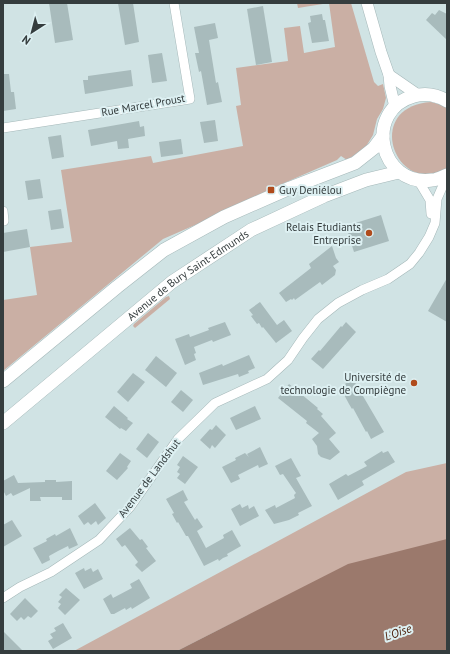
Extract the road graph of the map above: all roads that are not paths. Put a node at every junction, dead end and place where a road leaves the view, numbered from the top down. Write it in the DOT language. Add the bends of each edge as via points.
graph roads {
  1 [pos="174,3"];
  2 [pos="367,3"];
  3 [pos="389,75"];
  4 [pos="418,96"];
  5 [pos="447,101"];
  6 [pos="395,108"];
  7 [pos="3,128"];
  8 [pos="383,136"];
  9 [pos="399,172"];
  10 [pos="447,176"];
  11 [pos="418,180"];
  12 [pos="3,211"];
  13 [pos="3,221"];
  14 [pos="432,230"];
  15 [pos="3,381"];
  16 [pos="3,423"];
  17 [pos="3,598"];
  1 -- 7 [label="street, Rue Marcel Proust" via="190,99"];
  2 -- 3 [label="street"];
  3 -- 4 [label="street"];
  3 -- 6 [label="street"];
  4 -- 5 [label="main road" via="430,95"];
  4 -- 6 [label="main road" via="405,100"];
  6 -- 8 [label="main road" via="388,116"];
  8 -- 9 [label="main road" via="384,150"];
  8 -- 15 [label="main road" via="374,148 355,162 224,217 164,250"];
  9 -- 11 [label="main road"];
  9 -- 16 [label="main road, Avenue de Bury Saint-Edmunds" via="366,180 324,196 250,230 172,282"];
  10 -- 11 [label="main road" via="433,180"];
  10 -- 14 [label="street, Avenue de Landshut" via="437,199 436,223"];
  11 -- 14 [label="street" via="430,200"];
  12 -- 13 [label="street"];
  14 -- 17 [label="street, Avenue de Landshut" via="410,264 388,279 338,303 318,319 288,360 267,379 215,403 178,439 130,507 99,540 51,572"];
}
